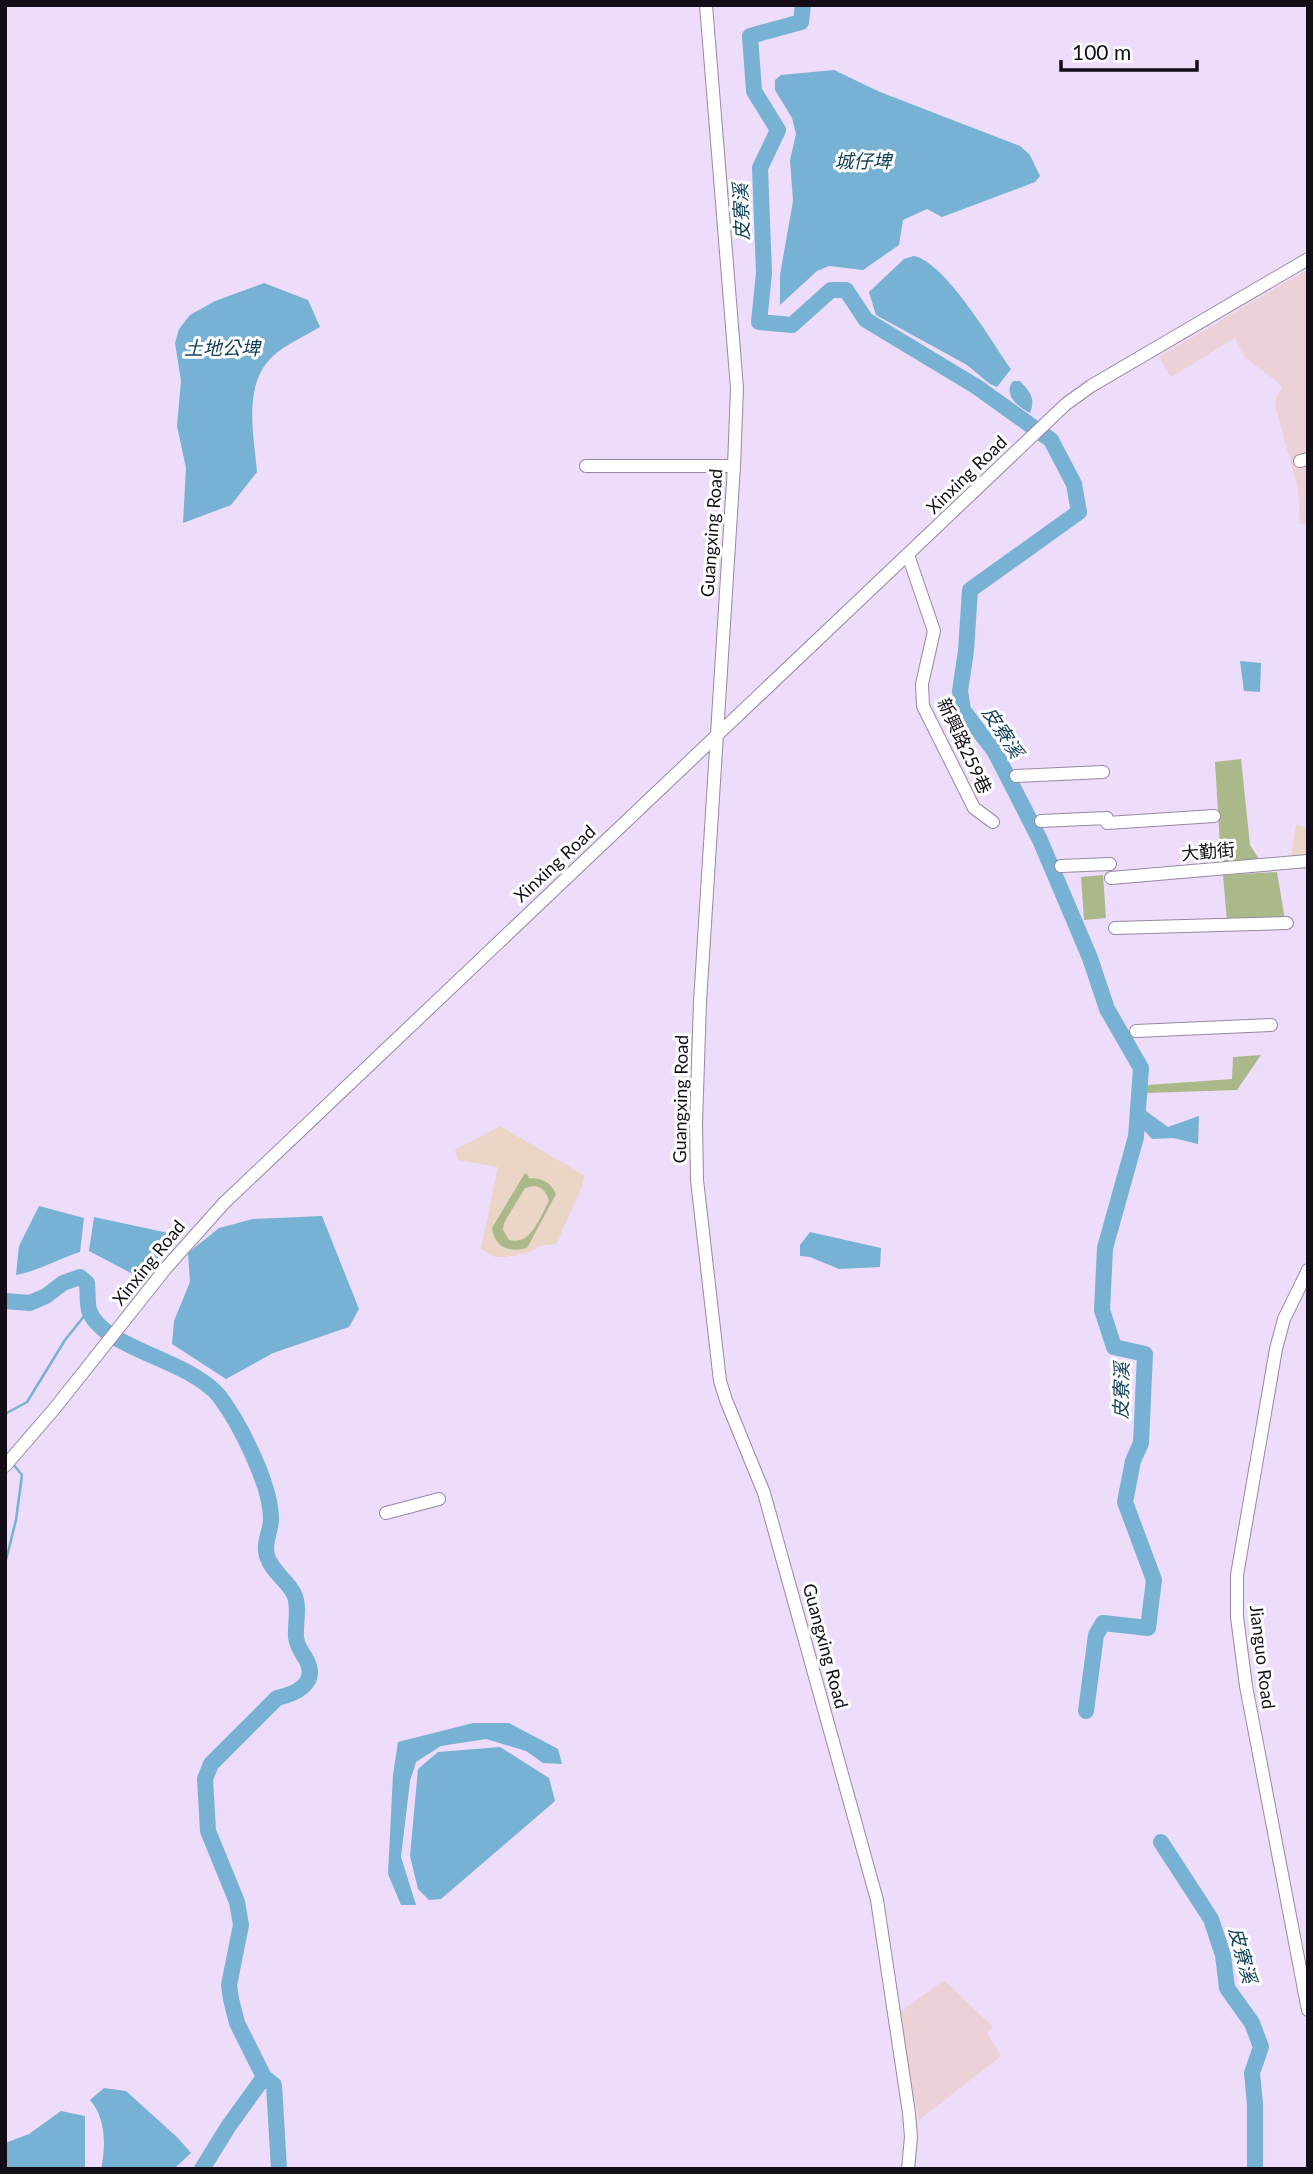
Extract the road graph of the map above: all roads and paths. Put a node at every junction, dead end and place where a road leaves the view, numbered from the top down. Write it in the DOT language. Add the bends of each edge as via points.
graph roads {
  1 [pos="706,5"];
  2 [pos="1308,259"];
  3 [pos="586,466"];
  4 [pos="734,466"];
  5 [pos="908,555"];
  6 [pos="716,736"];
  7 [pos="1103,772"];
  8 [pos="1016,776"];
  9 [pos="1214,816"];
  10 [pos="1041,821"];
  11 [pos="993,822"];
  12 [pos="1308,861"];
  13 [pos="1110,863"];
  14 [pos="1061,866"];
  15 [pos="1111,878"];
  16 [pos="1287,923"];
  17 [pos="1115,928"];
  18 [pos="1271,1025"];
  19 [pos="1136,1031"];
  20 [pos="1308,1270"];
  21 [pos="8,1463"];
  22 [pos="439,1499"];
  23 [pos="386,1513"];
  24 [pos="1308,2010"];
  25 [pos="908,2169"];
  1 -- 4 [label="street, Guangxing Road" via="737,388"];
  2 -- 5 [label="street, Xinxing Road" via="1066,404"];
  3 -- 4 [label="street"];
  4 -- 6 [label="street, Guangxing Road"];
  5 -- 6 [label="street, Xinxing Road"];
  5 -- 11 [label="street, 新興路259巷" via="934,631 922,684 923,706 974,808"];
  6 -- 21 [label="street, Xinxing Road" via="224,1203"];
  6 -- 25 [label="street, Guangxing Road" via="696,1123 697,1180 720,1381 764,1493 877,1900 909,2113"];
  7 -- 8 [label="street"];
  9 -- 10 [label="street"];
  12 -- 15 [label="street, 大勤街"];
  13 -- 14 [label="street"];
  16 -- 17 [label="street"];
  18 -- 19 [label="street"];
  20 -- 24 [label="street, Jianguo Road" via="1284,1319 1276,1349 1237,1575 1237,1617"];
  22 -- 23 [label="street"];
}
